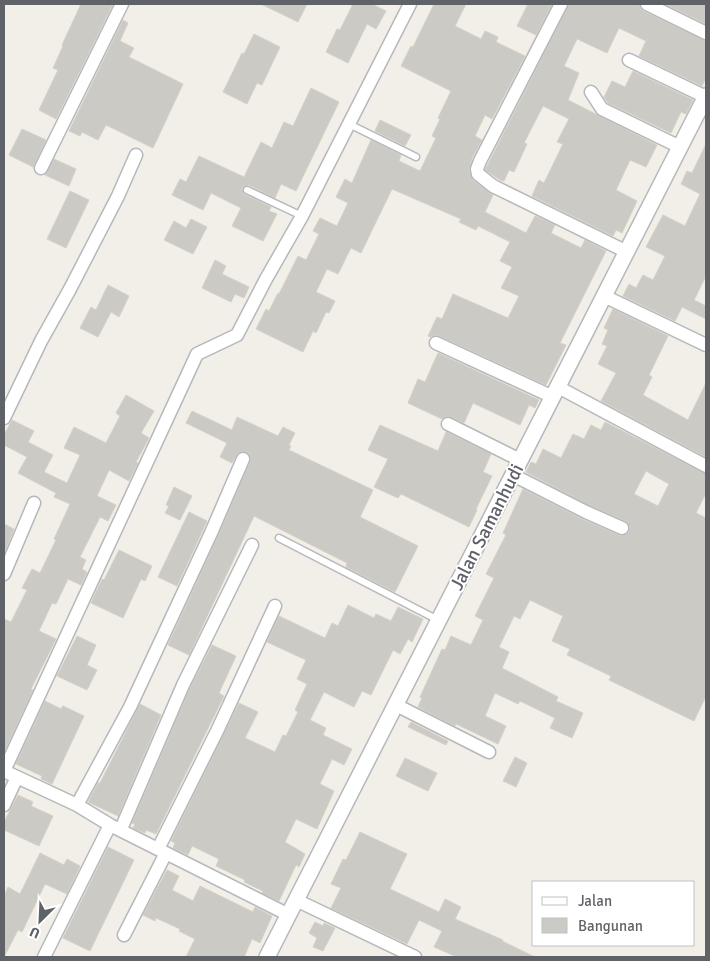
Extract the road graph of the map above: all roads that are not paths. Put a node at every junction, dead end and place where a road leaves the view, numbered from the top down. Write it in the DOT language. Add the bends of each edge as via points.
graph roads {
  1 [pos="122,4"];
  2 [pos="410,4"];
  3 [pos="561,4"];
  4 [pos="647,4"];
  5 [pos="706,33"];
  6 [pos="629,60"];
  7 [pos="591,92"];
  8 [pos="706,96"];
  9 [pos="349,124"];
  10 [pos="680,147"];
  11 [pos="136,155"];
  12 [pos="416,158"];
  13 [pos="41,168"];
  14 [pos="247,190"];
  15 [pos="302,216"];
  16 [pos="627,252"];
  17 [pos="604,296"];
  18 [pos="436,343"];
  19 [pos="706,345"];
  20 [pos="555,392"];
  21 [pos="4,418"];
  22 [pos="448,424"];
  23 [pos="243,459"];
  24 [pos="520,460"];
  25 [pos="706,466"];
  26 [pos="513,475"];
  27 [pos="34,503"];
  28 [pos="622,528"];
  29 [pos="279,538"];
  30 [pos="252,545"];
  31 [pos="4,574"];
  32 [pos="275,606"];
  33 [pos="439,620"];
  34 [pos="396,705"];
  35 [pos="488,752"];
  36 [pos="4,771"];
  37 [pos="17,777"];
  38 [pos="4,805"];
  39 [pos="77,805"];
  40 [pos="116,827"];
  41 [pos="162,851"];
  42 [pos="296,900"];
  43 [pos="288,915"];
  44 [pos="124,935"];
  45 [pos="44,957"];
  46 [pos="267,957"];
  47 [pos="415,957"];
  1 -- 13 [label="street"];
  2 -- 9 [label="street"];
  3 -- 16 [label="street" via="480,161 478,174 493,186"];
  4 -- 5 [label="street"];
  6 -- 8 [label="street"];
  7 -- 10 [label="street" via="602,109"];
  8 -- 10 [label="street, Jalan Samanhudi"];
  9 -- 12 [label="lane"];
  9 -- 15 [label="street"];
  10 -- 16 [label="street, Jalan Samanhudi"];
  11 -- 21 [label="street"];
  14 -- 15 [label="lane"];
  15 -- 36 [label="street" via="237,335 197,354"];
  16 -- 17 [label="street, Jalan Samanhudi"];
  17 -- 19 [label="street"];
  17 -- 20 [label="street, Jalan Samanhudi"];
  18 -- 20 [label="street"];
  20 -- 24 [label="street, Jalan Samanhudi"];
  20 -- 25 [label="street"];
  22 -- 24 [label="street"];
  23 -- 39 [label="street" via="130,707"];
  24 -- 26 [label="street, Jalan Samanhudi"];
  26 -- 28 [label="street"];
  26 -- 33 [label="street, Jalan Samanhudi"];
  27 -- 31 [label="street"];
  29 -- 33 [label="lane"];
  30 -- 40 [label="street"];
  32 -- 41 [label="street"];
  33 -- 34 [label="street, Jalan Samanhudi"];
  34 -- 35 [label="street"];
  34 -- 42 [label="street, Jalan Samanhudi"];
  36 -- 37 [label="street"];
  37 -- 38 [label="street"];
  37 -- 39 [label="street"];
  39 -- 40 [label="street"];
  40 -- 41 [label="street"];
  40 -- 45 [label="street"];
  41 -- 43 [label="street"];
  41 -- 44 [label="street"];
  42 -- 43 [label="street, Jalan Samanhudi"];
  42 -- 47 [label="street"];
  43 -- 46 [label="street, Jalan Samanhudi"];
}
